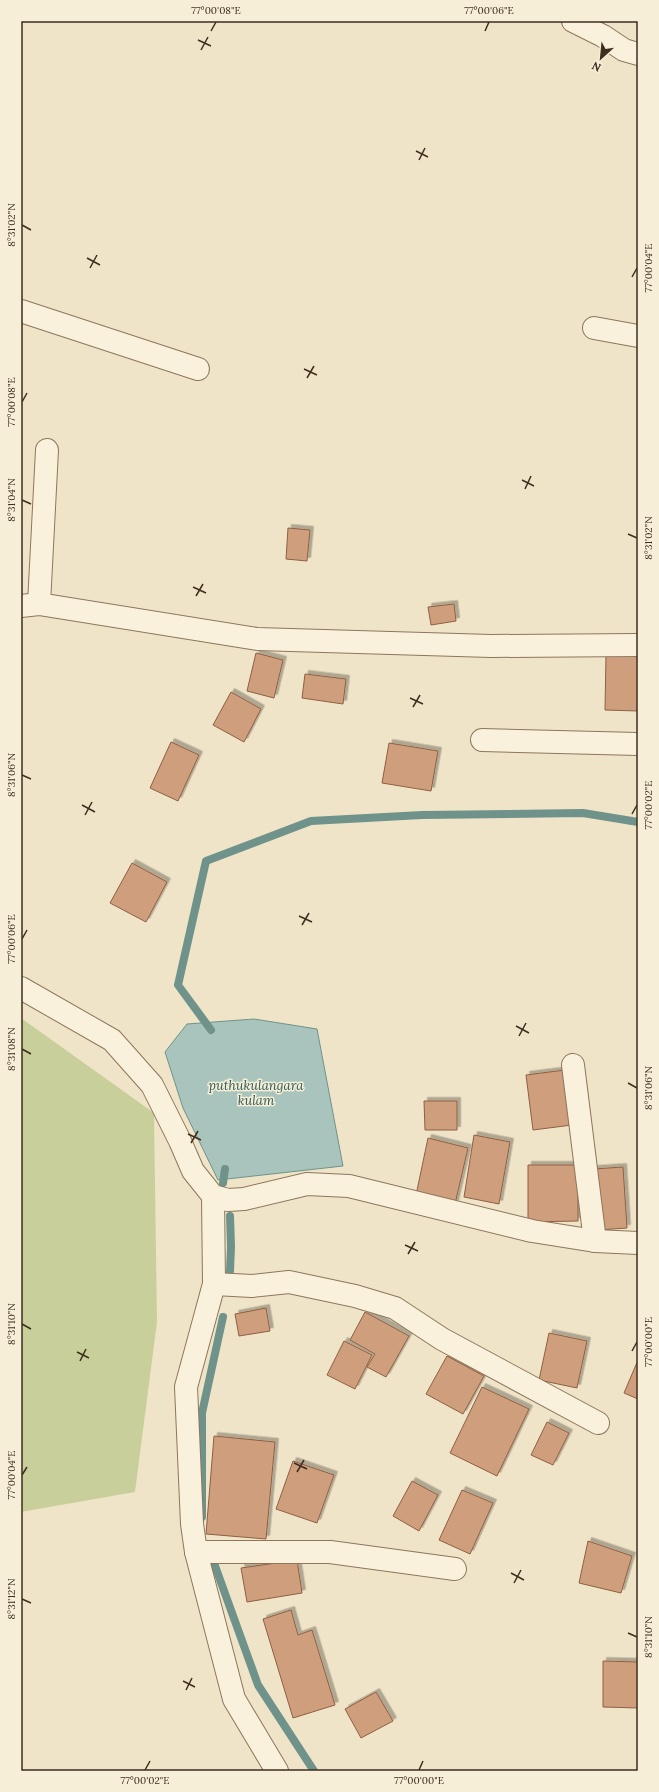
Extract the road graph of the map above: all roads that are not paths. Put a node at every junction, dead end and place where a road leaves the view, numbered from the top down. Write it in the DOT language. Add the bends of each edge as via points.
graph roads {
  1 [pos="573,21"];
  2 [pos="638,54"];
  3 [pos="21,311"];
  4 [pos="594,328"];
  5 [pos="638,336"];
  6 [pos="198,369"];
  7 [pos="47,450"];
  8 [pos="30,605"];
  9 [pos="638,645"];
  10 [pos="482,740"];
  11 [pos="638,744"];
  12 [pos="21,988"];
  13 [pos="573,1065"];
  14 [pos="213,1196"];
  15 [pos="595,1241"];
  16 [pos="638,1244"];
  17 [pos="214,1284"];
  18 [pos="598,1423"];
  19 [pos="196,1552"];
  20 [pos="455,1569"];
  21 [pos="277,1771"];
  1 -- 2 [label="street" via="624,50"];
  3 -- 6 [label="street"];
  4 -- 5 [label="street"];
  7 -- 8 [label="street"];
  8 -- 9 [label="street" via="257,639 491,646"];
  10 -- 11 [label="street"];
  12 -- 14 [label="street" via="112,1040 152,1085 193,1171"];
  13 -- 15 [label="street"];
  14 -- 15 [label="street" via="228,1200 244,1199 307,1184 349,1186 532,1231"];
  14 -- 17 [label="street"];
  15 -- 16 [label="street"];
  17 -- 18 [label="street" via="252,1286 289,1282 395,1308 442,1339"];
  17 -- 19 [label="street" via="186,1387 191,1509"];
  19 -- 20 [label="street" via="330,1552"];
  19 -- 21 [label="street" via="234,1699"];
}
